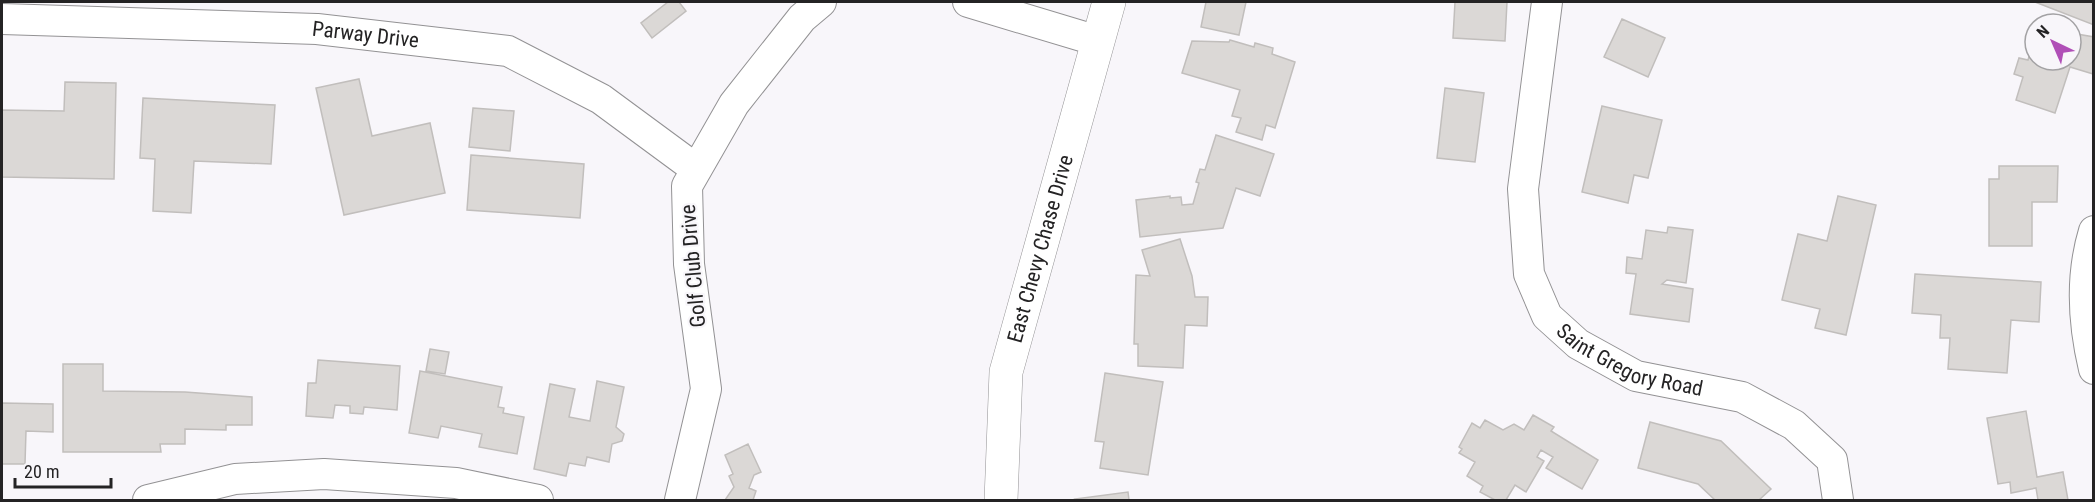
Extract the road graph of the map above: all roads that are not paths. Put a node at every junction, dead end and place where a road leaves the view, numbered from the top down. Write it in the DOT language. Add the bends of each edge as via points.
graph roads {
  1 [pos="821,2"];
  2 [pos="968,2"];
  3 [pos="1108,2"];
  4 [pos="1547,2"];
  5 [pos="2,19"];
  6 [pos="1098,40"];
  7 [pos="696,169"];
  8 [pos="2094,231"];
  9 [pos="2094,369"];
  10 [pos="148,501"];
  11 [pos="538,501"];
  12 [pos="680,501"];
  13 [pos="1001,501"];
  14 [pos="1838,501"];
  1 -- 7 [label="street, Golf Club Drive" via="802,18 734,104"];
  2 -- 6 [label="street"];
  3 -- 6 [label="main road, East Chevy Chase Drive"];
  4 -- 14 [label="street, Saint Gregory Road" via="1523,189 1529,274 1547,316 1578,344 1636,376 1742,397 1794,425 1832,460"];
  5 -- 7 [label="street, Parway Drive" via="317,29 508,51 601,99"];
  6 -- 13 [label="main road, East Chevy Chase Drive" via="1006,372"];
  7 -- 12 [label="street, Golf Club Drive" via="687,186 689,264 706,389"];
  8 -- 9 [label="street" via="2085,261 2086,335"];
  10 -- 11 [label="street" via="235,479 324,474 456,483"];
}
